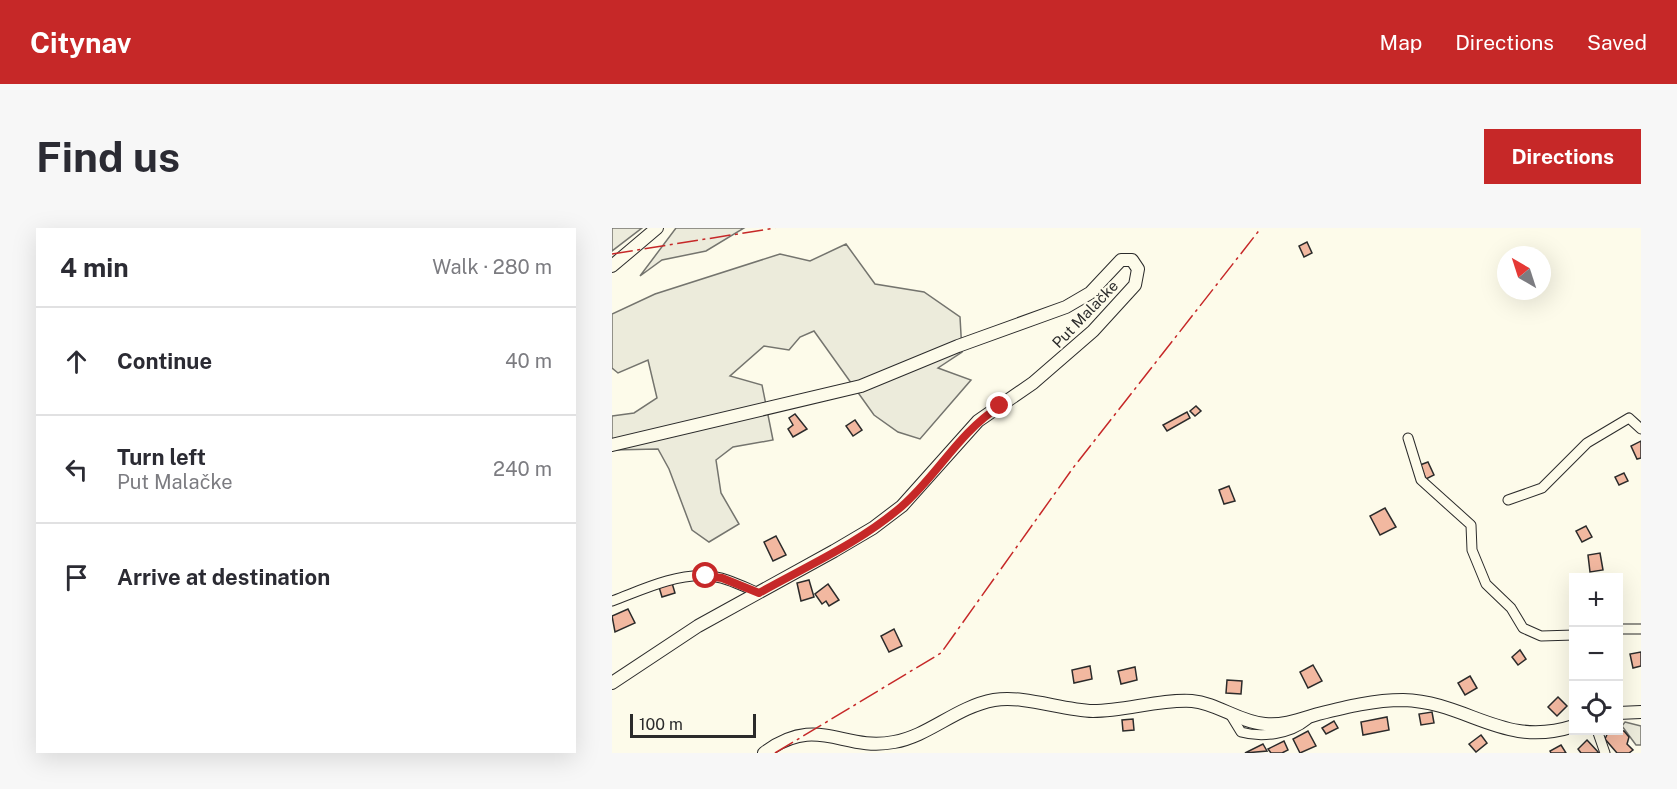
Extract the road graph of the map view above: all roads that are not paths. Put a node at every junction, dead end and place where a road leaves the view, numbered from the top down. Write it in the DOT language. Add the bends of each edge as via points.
graph roads {
  1 [pos="657,228"];
  2 [pos="612,266"];
  3 [pos="1641,429"];
  4 [pos="1408,438"];
  5 [pos="612,445"];
  6 [pos="1508,500"];
  7 [pos="759,593"];
  8 [pos="612,601"];
  9 [pos="1641,628"];
  10 [pos="1623,629"];
  11 [pos="1569,635"];
  12 [pos="612,683"];
  13 [pos="1641,712"];
  14 [pos="1623,713"];
  15 [pos="1569,727"];
  16 [pos="1599,735"];
  17 [pos="764,753"];
  18 [pos="1605,753"];
  1 -- 2 [label="main road"];
  3 -- 6 [label="street" via="1629,418 1587,443 1542,488"];
  4 -- 11 [label="street" via="1422,480 1471,525 1472,550 1486,584 1511,608 1523,628 1542,636"];
  5 -- 7 [label="main road, Put Malačke" via="861,386 1066,307 1090,293 1114,264 1127,259 1136,264 1135,285 1093,331 1033,383 978,421 902,506 873,528"];
  7 -- 8 [label="street" via="706,576 677,579"];
  7 -- 12 [label="main road, Put Malačke" via="679,638"];
  9 -- 10 [label="street"];
  13 -- 14 [label="main road"];
  15 -- 17 [label="main road" via="1546,733 1504,730 1448,708 1405,700 1376,701 1266,724 1192,701 1095,711 995,700 953,713 894,742 877,744 813,734 781,740"];
  16 -- 18 [label="street"];
}
